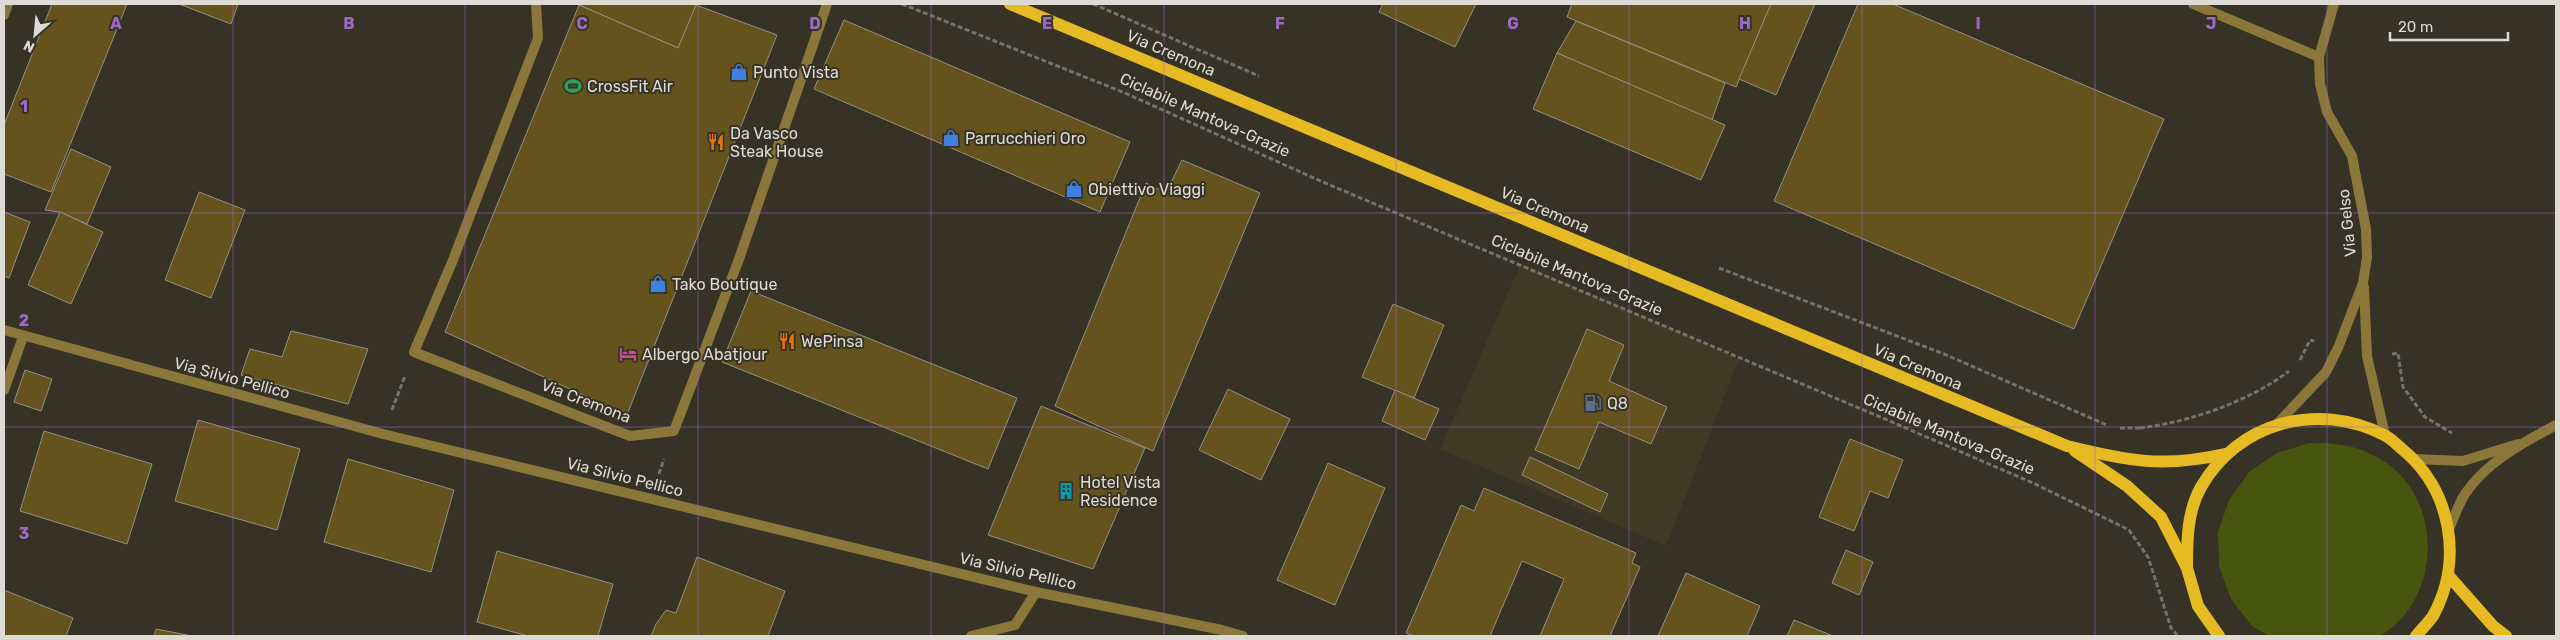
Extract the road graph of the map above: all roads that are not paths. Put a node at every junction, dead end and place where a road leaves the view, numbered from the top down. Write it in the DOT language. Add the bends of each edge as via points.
graph roads {
  1 [pos="8,4"];
  2 [pos="536,4"];
  3 [pos="827,4"];
  4 [pos="1010,4"];
  5 [pos="2193,4"];
  6 [pos="2334,4"];
  7 [pos="4,15"];
  8 [pos="2319,57"];
  9 [pos="2363,283"];
  10 [pos="4,330"];
  11 [pos="23,337"];
  12 [pos="4,390"];
  13 [pos="2279,422"];
  14 [pos="2556,425"];
  15 [pos="2386,435"];
  16 [pos="2528,440"];
  17 [pos="2067,446"];
  18 [pos="2225,454"];
  19 [pos="2414,459"];
  20 [pos="2449,530"];
  21 [pos="2187,568"];
  22 [pos="2448,575"];
  23 [pos="1036,592"];
  24 [pos="971,636"];
  25 [pos="1243,636"];
  26 [pos="2219,636"];
  27 [pos="2416,636"];
  28 [pos="2506,636"];
  1 -- 7 [label="street"];
  2 -- 3 [label="street, Via Cremona" via="538,38 414,352 630,436 674,431 739,259"];
  4 -- 17 [label="main road, Via Cremona"];
  5 -- 8 [label="street"];
  6 -- 8 [label="street, Via Gelso"];
  8 -- 9 [label="street, Via Gelso" via="2320,84 2327,112 2352,156 2359,189 2366,229 2367,257"];
  9 -- 13 [label="street, Via Gelso" via="2326,372"];
  9 -- 15 [label="street" via="2367,356"];
  10 -- 11 [label="street, Via Silvio Pellico"];
  11 -- 12 [label="street"];
  11 -- 23 [label="street, Via Silvio Pellico" via="383,434"];
  13 -- 15 [label="main road, Via Cremona" via="2316,417 2342,420"];
  13 -- 18 [label="main road, Via Cremona" via="2250,436"];
  14 -- 16 [label="street"];
  15 -- 19 [label="main road, Via Cremona"];
  16 -- 19 [label="street" via="2463,461"];
  16 -- 20 [label="street" via="2483,472 2465,495"];
  17 -- 18 [label="main road, Via Cremona" via="2115,458 2157,463 2191,462"];
  17 -- 21 [label="main road, Via Cremona" via="2145,501 2161,517"];
  18 -- 21 [label="main road, Via Cremona" via="2200,488 2187,526"];
  19 -- 20 [label="main road, Via Cremona" via="2431,480"];
  20 -- 22 [label="main road, Via Cremona"];
  21 -- 26 [label="main road, Via Cremona" via="2198,606"];
  22 -- 27 [label="main road, Via Cremona" via="2432,616"];
  22 -- 28 [label="main road" via="2493,626"];
  23 -- 24 [label="street" via="1015,625"];
  23 -- 25 [label="street, Via Silvio Pellico"];
}
